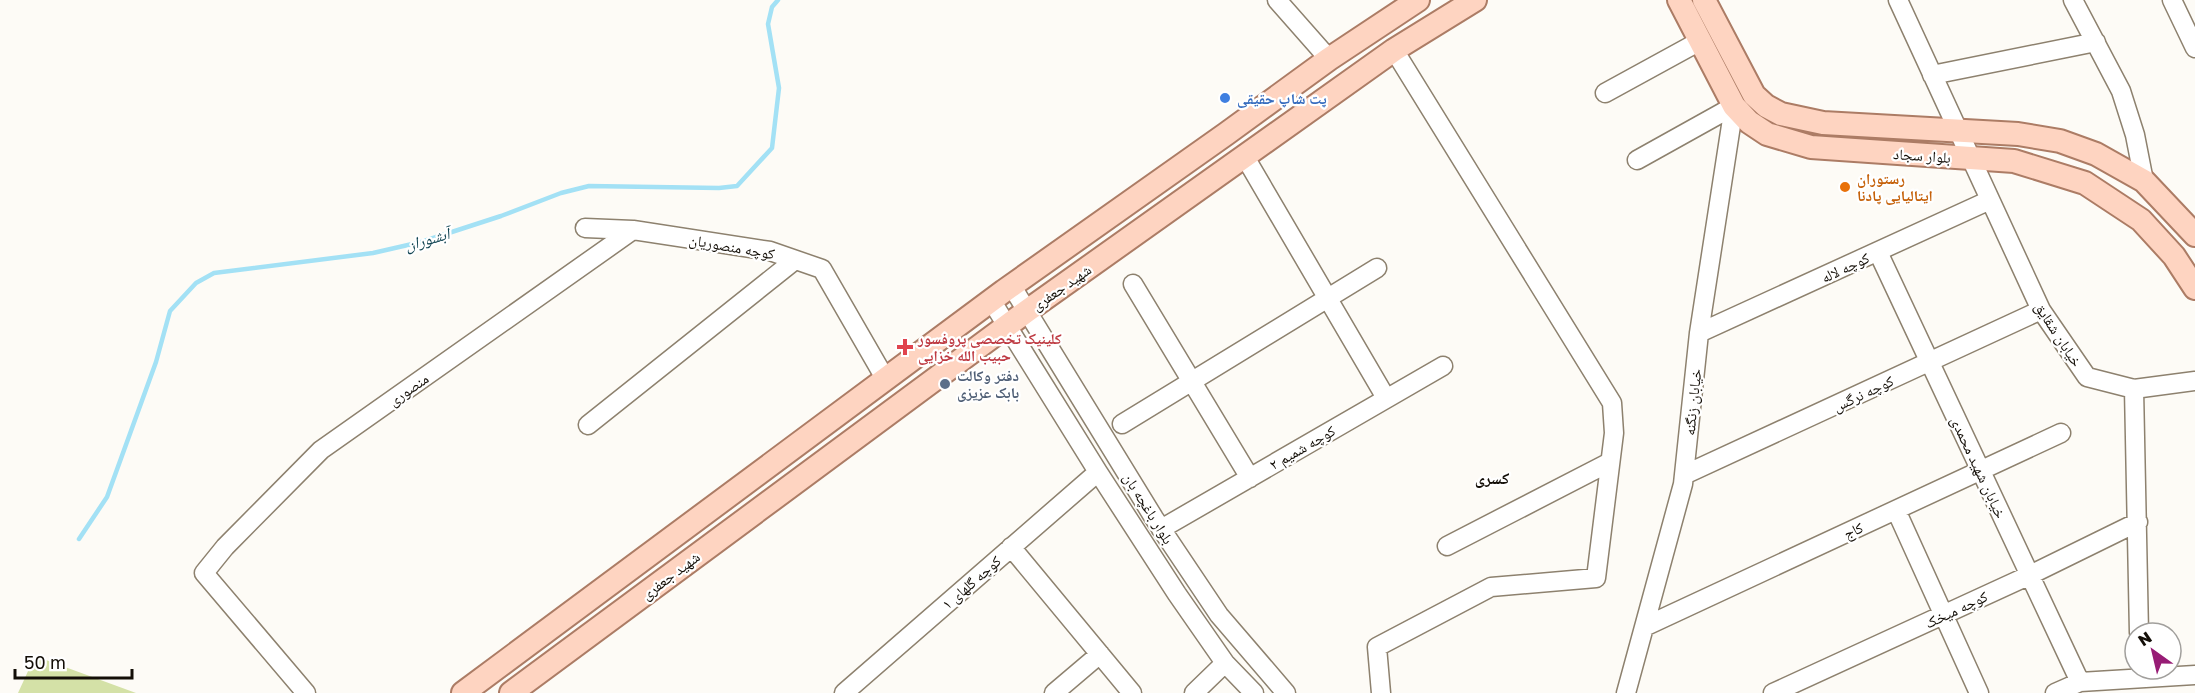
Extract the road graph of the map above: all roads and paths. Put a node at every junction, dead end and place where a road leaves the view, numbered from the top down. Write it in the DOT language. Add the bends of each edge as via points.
graph roads {
  1 [pos="1277,0"];
  2 [pos="1475,0"];
  3 [pos="1679,0"];
  4 [pos="1704,0"];
  5 [pos="2073,0"];
  6 [pos="2172,0"];
  7 [pos="1902,1"];
  8 [pos="1406,3"];
  9 [pos="1700,41"];
  10 [pos="2096,42"];
  11 [pos="2195,48"];
  12 [pos="1394,50"];
  13 [pos="1329,59"];
  14 [pos="1932,75"];
  15 [pos="1605,93"];
  16 [pos="1754,95"];
  17 [pos="1734,106"];
  18 [pos="1960,130"];
  19 [pos="1245,157"];
  20 [pos="1971,158"];
  21 [pos="1637,160"];
  22 [pos="2144,181"];
  23 [pos="1990,200"];
  24 [pos="585,228"];
  25 [pos="633,230"];
  26 [pos="2195,235"];
  27 [pos="1878,252"];
  28 [pos="795,260"];
  29 [pos="1377,268"];
  30 [pos="1132,284"];
  31 [pos="1011,285"];
  32 [pos="2195,288"];
  33 [pos="1327,299"];
  34 [pos="991,300"];
  35 [pos="2041,310"];
  36 [pos="1027,311"];
  37 [pos="1040,332"];
  38 [pos="1699,333"];
  39 [pos="1013,334"];
  40 [pos="1930,362"];
  41 [pos="1443,366"];
  42 [pos="886,380"];
  43 [pos="2195,381"];
  44 [pos="1192,382"];
  45 [pos="2134,389"];
  46 [pos="1386,399"];
  47 [pos="1122,424"];
  48 [pos="588,425"];
  49 [pos="2061,432"];
  50 [pos="1610,462"];
  51 [pos="1981,470"];
  52 [pos="1098,472"];
  53 [pos="1684,475"];
  54 [pos="1250,478"];
  55 [pos="1896,510"];
  56 [pos="2138,522"];
  57 [pos="1161,529"];
  58 [pos="1447,546"];
  59 [pos="1011,548"];
  60 [pos="2030,575"];
  61 [pos="1943,615"];
  62 [pos="2139,621"];
  63 [pos="1644,627"];
  64 [pos="1100,654"];
  65 [pos="1225,663"];
  66 [pos="2123,676"];
  67 [pos="2080,682"];
  68 [pos="306,693"];
  69 [pos="463,693"];
  70 [pos="511,693"];
  71 [pos="844,693"];
  72 [pos="1054,693"];
  73 [pos="1132,693"];
  74 [pos="1194,693"];
  75 [pos="1254,693"];
  76 [pos="1286,693"];
  77 [pos="1381,693"];
  78 [pos="1626,693"];
  79 [pos="1773,693"];
  80 [pos="1979,693"];
  81 [pos="2055,693"];
  1 -- 13 [label="street"];
  2 -- 12 [label="main road, شهید جعفری"];
  3 -- 9 [label="main road, بلوار سجاد"];
  4 -- 16 [label="main road, بلوار سجاد"];
  5 -- 10 [label="street"];
  6 -- 11 [label="street"];
  7 -- 14 [label="street, خیابان شقایق"];
  8 -- 13 [label="main road, شهید جعفری"];
  9 -- 15 [label="street"];
  9 -- 17 [label="main road, بلوار سجاد"];
  10 -- 14 [label="street"];
  10 -- 22 [label="street" via="2129,115"];
  12 -- 19 [label="main road, شهید جعفری"];
  12 -- 50 [label="street" via="1612,403 1614,433"];
  13 -- 31 [label="main road, شهید جعفری"];
  14 -- 18 [label="street, خیابان شقایق"];
  16 -- 17 [label="main road"];
  16 -- 18 [label="main road, بلوار سجاد" via="1781,114 1823,123"];
  17 -- 20 [label="main road, بلوار سجاد" via="1767,134 1811,147"];
  17 -- 21 [label="street"];
  17 -- 38 [label="street, خیابان زنگنه"];
  18 -- 20 [label="street, خیابان شقایق"];
  18 -- 22 [label="main road, بلوار سجاد" via="2060,141 2096,154"];
  19 -- 33 [label="street"];
  19 -- 36 [label="main road, شهید جعفری"];
  20 -- 23 [label="street, خیابان شقایق"];
  20 -- 32 [label="main road, بلوار سجاد" via="2014,161 2085,183 2142,220 2174,256"];
  22 -- 26 [label="main road, بلوار سجاد"];
  23 -- 27 [label="street, کوچه لاله"];
  23 -- 35 [label="street, خیابان شقایق"];
  24 -- 25 [label="street, کوچه منصوریان"];
  25 -- 28 [label="street, کوچه منصوریان" via="770,251"];
  25 -- 68 [label="street, منصوری" via="321,450 204,573"];
  27 -- 38 [label="street, کوچه لاله"];
  27 -- 40 [label="street, خیابان شهید محمدی"];
  28 -- 42 [label="street, کوچه منصوریان" via="822,269"];
  28 -- 48 [label="street"];
  29 -- 33 [label="street"];
  30 -- 44 [label="street"];
  31 -- 34 [label="main road, شهید جعفری"];
  31 -- 36 [label="street, بلوار باغچه بان"];
  33 -- 44 [label="street"];
  33 -- 46 [label="street"];
  34 -- 39 [label="street, بلوار باغچه بان"];
  34 -- 42 [label="main road, شهید جعفری"];
  35 -- 40 [label="street, کوچه نرگس"];
  35 -- 45 [label="street, خیابان شقایق" via="2087,377"];
  36 -- 37 [label="street, بلوار باغچه بان"];
  36 -- 39 [label="main road, شهید جعفری"];
  37 -- 39 [label="street" via="1028,328 1019,336"];
  37 -- 57 [label="street, بلوار باغچه بان"];
  38 -- 53 [label="street, خیابان زنگنه"];
  39 -- 52 [label="street, بلوار باغچه بان"];
  39 -- 70 [label="main road, شهید جعفری"];
  40 -- 51 [label="street, خیابان شهید محمدی"];
  40 -- 53 [label="street, کوچه نرگس"];
  41 -- 46 [label="street, کوچه شمیم ۲"];
  42 -- 69 [label="main road, شهید جعفری"];
  43 -- 45 [label="street, خیابان شقایق"];
  44 -- 47 [label="street"];
  44 -- 54 [label="street"];
  45 -- 56 [label="street"];
  46 -- 54 [label="street, کوچه شمیم ۲"];
  49 -- 51 [label="street, کاج"];
  50 -- 58 [label="street"];
  50 -- 77 [label="street" via="1596,578 1491,587 1377,647"];
  51 -- 55 [label="street, کاج"];
  51 -- 60 [label="street, خیابان شهید محمدی"];
  52 -- 59 [label="street, کوچه گلهای ۱"];
  52 -- 65 [label="street, بلوار باغچه بان"];
  53 -- 63 [label="street, خیابان زنگنه"];
  54 -- 57 [label="street, کوچه شمیم ۲"];
  55 -- 61 [label="street"];
  55 -- 63 [label="street, کاج"];
  56 -- 60 [label="street, کوچه میخک"];
  56 -- 62 [label="street"];
  57 -- 76 [label="street, بلوار باغچه بان" via="1219,615"];
  59 -- 64 [label="street"];
  59 -- 71 [label="street, کوچه گلهای ۱"];
  60 -- 61 [label="street, کوچه میخک"];
  60 -- 67 [label="street, خیابان شهید محمدی"];
  61 -- 79 [label="street, کوچه میخک"];
  61 -- 80 [label="street"];
  63 -- 78 [label="street, خیابان زنگنه"];
  64 -- 72 [label="street"];
  64 -- 73 [label="street"];
  65 -- 74 [label="street"];
  65 -- 75 [label="street, بلوار باغچه بان"];
  66 -- 67 [label="street"];
  67 -- 81 [label="street"];
}
